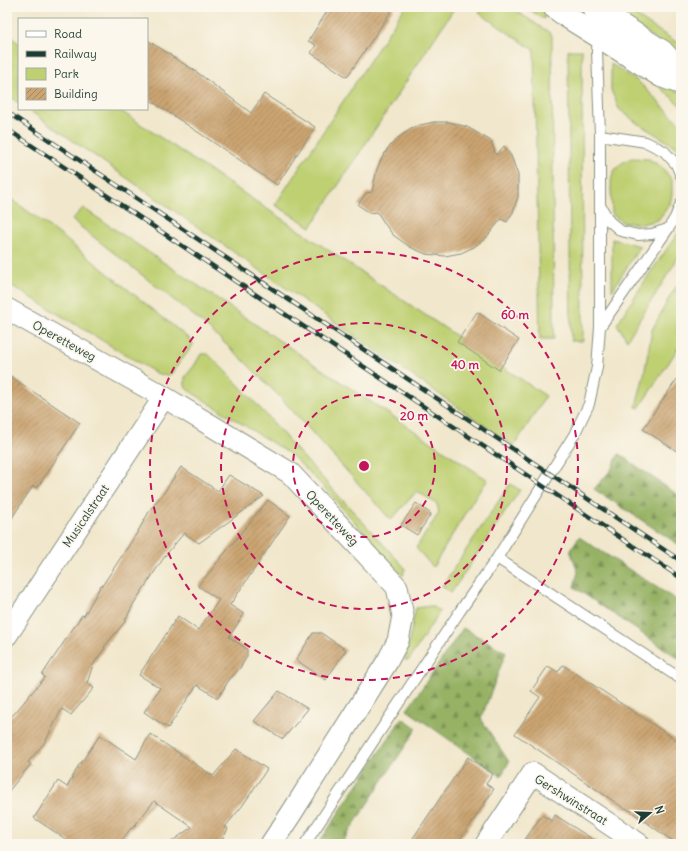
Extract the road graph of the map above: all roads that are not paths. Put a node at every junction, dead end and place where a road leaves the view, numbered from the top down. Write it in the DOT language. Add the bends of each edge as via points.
graph roads {
  1 [pos="554,7"];
  2 [pos="596,8"];
  3 [pos="598,36"];
  4 [pos="681,72"];
  5 [pos="681,83"];
  6 [pos="600,136"];
  7 [pos="681,176"];
  8 [pos="681,203"];
  9 [pos="600,205"];
  10 [pos="668,229"];
  11 [pos="7,309"];
  12 [pos="600,327"];
  13 [pos="164,397"];
  14 [pos="497,558"];
  15 [pos="7,634"];
  16 [pos="681,679"];
  17 [pos="271,844"];
  18 [pos="305,844"];
  19 [pos="486,844"];
  20 [pos="639,844"];
  1 -- 3 [label="street"];
  2 -- 3 [label="lane"];
  2 -- 4 [label="street" via="662,51"];
  3 -- 5 [label="street" via="661,76"];
  3 -- 6 [label="lane"];
  6 -- 7 [label="lane" via="646,142 664,151 676,164"];
  6 -- 9 [label="lane"];
  8 -- 10 [label="lane"];
  9 -- 10 [label="lane" via="609,221 621,231 638,235"];
  9 -- 12 [label="lane"];
  10 -- 12 [label="lane"];
  11 -- 13 [label="street, Operetteweg"];
  12 -- 14 [label="lane" via="597,368 589,404 574,435"];
  13 -- 15 [label="street, Musicalstraat"];
  13 -- 17 [label="street, Operetteweg" via="290,473 397,587 403,616 398,641"];
  14 -- 16 [label="lane"];
  14 -- 18 [label="lane"];
  19 -- 20 [label="street, Gershwinstraat" via="534,773"];
}
